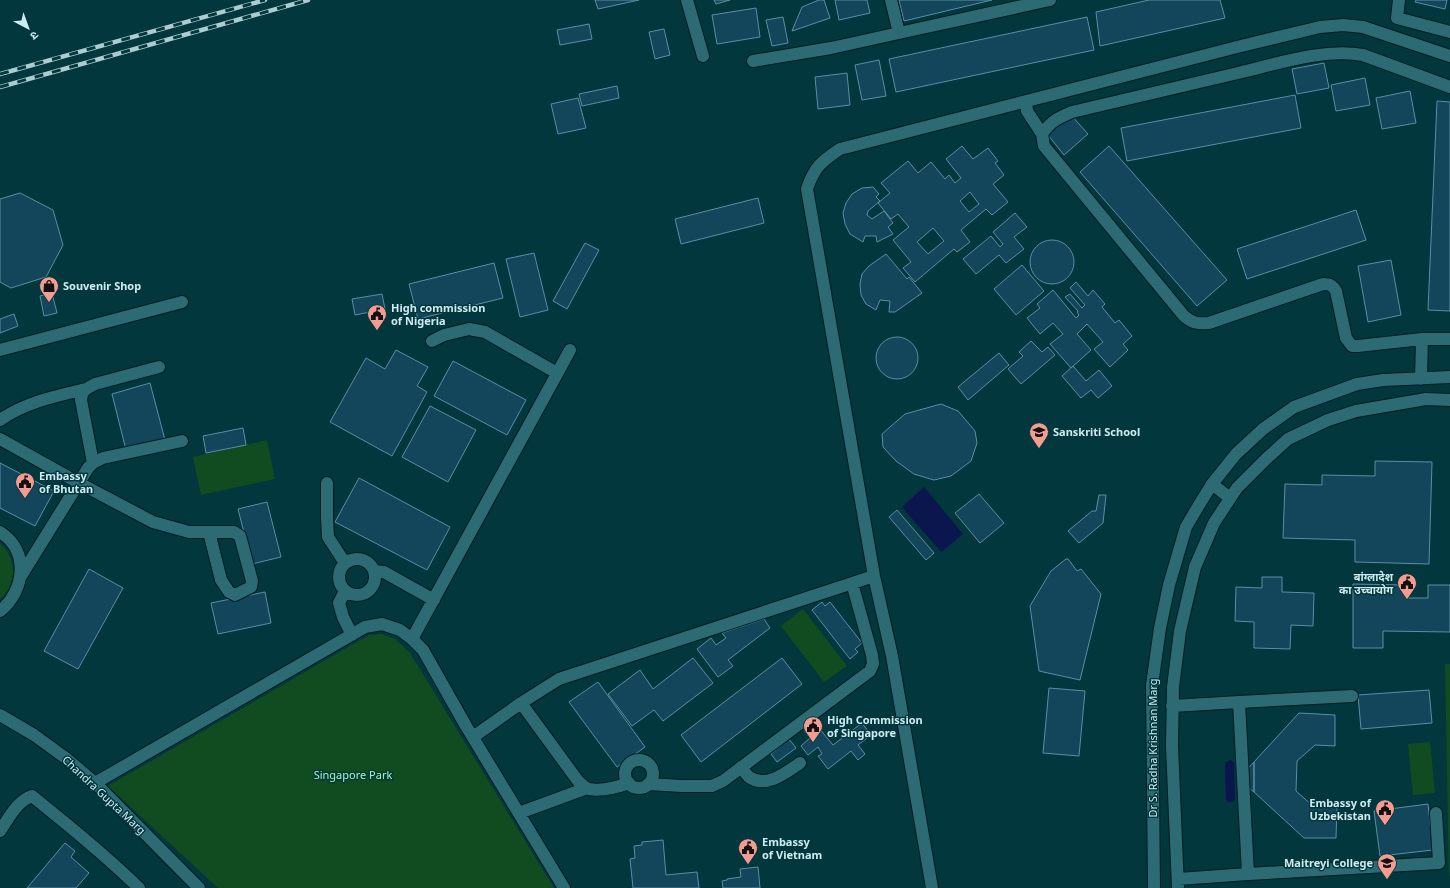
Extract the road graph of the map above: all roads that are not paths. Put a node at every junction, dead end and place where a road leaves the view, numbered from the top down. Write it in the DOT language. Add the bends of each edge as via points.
graph roads {
  1 [pos="687,0"];
  2 [pos="891,0"];
  3 [pos="1050,0"];
  4 [pos="1399,0"];
  5 [pos="1397,18"];
  6 [pos="1450,32"];
  7 [pos="899,34"];
  8 [pos="1389,36"];
  9 [pos="703,56"];
  10 [pos="1450,56"];
  11 [pos="753,61"];
  12 [pos="1450,87"];
  13 [pos="1026,101"];
  14 [pos="1042,134"];
  15 [pos="182,302"];
  16 [pos="1422,339"];
  17 [pos="1450,339"];
  18 [pos="432,342"];
  19 [pos="0,350"];
  20 [pos="570,350"];
  21 [pos="158,367"];
  22 [pos="557,374"];
  23 [pos="1450,377"];
  24 [pos="1421,379"];
  25 [pos="86,389"];
  26 [pos="1450,400"];
  27 [pos="0,420"];
  28 [pos="0,438"];
  29 [pos="182,441"];
  30 [pos="93,463"];
  31 [pos="78,483"];
  32 [pos="327,483"];
  33 [pos="1212,484"];
  34 [pos="1230,498"];
  35 [pos="0,532"];
  36 [pos="209,532"];
  37 [pos="344,563"];
  38 [pos="374,571"];
  39 [pos="21,576"];
  40 [pos="874,576"];
  41 [pos="852,584"];
  42 [pos="345,591"];
  43 [pos="434,600"];
  44 [pos="0,611"];
  45 [pos="352,635"];
  46 [pos="412,639"];
  47 [pos="1152,685"];
  48 [pos="1173,687"];
  49 [pos="1352,696"];
  50 [pos="1239,702"];
  51 [pos="521,703"];
  52 [pos="1172,706"];
  53 [pos="0,715"];
  54 [pos="473,737"];
  55 [pos="800,763"];
  56 [pos="741,767"];
  57 [pos="95,783"];
  58 [pos="629,783"];
  59 [pos="648,784"];
  60 [pos="587,788"];
  61 [pos="519,813"];
  62 [pos="1436,813"];
  63 [pos="0,831"];
  64 [pos="1248,874"];
  65 [pos="1178,883"];
  66 [pos="139,888"];
  67 [pos="199,888"];
  68 [pos="564,888"];
  69 [pos="932,888"];
  70 [pos="1154,888"];
  1 -- 9 [label="street"];
  2 -- 7 [label="street"];
  3 -- 7 [label="street"];
  4 -- 5 [label="street"];
  5 -- 6 [label="street"];
  5 -- 8 [label="street"];
  7 -- 11 [label="street"];
  8 -- 10 [label="street"];
  8 -- 13 [label="street" via="1363,27 1320,27"];
  12 -- 14 [label="street" via="1363,55 1333,52 1072,112 1049,124"];
  13 -- 14 [label="street" via="1027,111"];
  13 -- 40 [label="street" via="840,149 824,160 812,174 807,189"];
  14 -- 16 [label="street" via="1044,146 1190,321 1198,324 1209,323 1329,284 1336,291 1346,338 1352,346"];
  15 -- 19 [label="street"];
  16 -- 17 [label="street"];
  16 -- 24 [label="street"];
  18 -- 22 [label="street" via="444,335 469,329 485,332"];
  20 -- 22 [label="street"];
  21 -- 25 [label="street" via="95,384"];
  22 -- 43 [label="street"];
  23 -- 24 [label="street, Dr S. Radha Krishnan Marg"];
  24 -- 33 [label="street, Dr S. Radha Krishnan Marg" via="1357,384 1294,407 1263,429 1236,454"];
  25 -- 27 [label="street" via="30,404 12,411"];
  25 -- 30 [label="street" via="81,400"];
  26 -- 34 [label="street, Dr S. Radha Krishnan Marg" via="1426,398 1356,411 1328,420 1288,439 1237,488"];
  28 -- 31 [label="street"];
  29 -- 30 [label="street" via="103,458"];
  30 -- 31 [label="street"];
  31 -- 36 [label="street" via="153,522 189,532"];
  31 -- 39 [label="street"];
  32 -- 37 [label="street" via="328,537"];
  33 -- 34 [label="street"];
  33 -- 47 [label="street, Dr S. Radha Krishnan Marg" via="1186,527 1169,585"];
  34 -- 48 [label="street, Dr S. Radha Krishnan Marg" via="1214,523 1195,567 1180,631"];
  35 -- 39 [label="street" via="13,545 20,560"];
  36 -- 36 [label="street" via="234,532 240,536 252,581 251,587 235,595 229,592 221,580"];
  37 -- 38 [label="street" via="350,559 362,559 368,562"];
  37 -- 42 [label="street" via="338,574"];
  38 -- 42 [label="street" via="374,583 367,592 356,595"];
  38 -- 43 [label="street" via="384,572"];
  39 -- 44 [label="street" via="17,591 9,604"];
  40 -- 41 [label="street"];
  40 -- 69 [label="street" via="892,656"];
  41 -- 51 [label="street" via="559,679"];
  41 -- 56 [label="street" via="872,655 870,671"];
  42 -- 45 [label="street" via="339,603"];
  43 -- 46 [label="street"];
  45 -- 46 [label="street" via="365,627 382,624 400,630"];
  45 -- 57 [label="street"];
  46 -- 54 [label="street" via="423,650"];
  47 -- 48 [label="street"];
  47 -- 70 [label="street, Dr S. Radha Krishnan Marg"];
  48 -- 52 [label="street, Dr S. Radha Krishnan Marg"];
  49 -- 50 [label="street"];
  50 -- 52 [label="street"];
  50 -- 64 [label="street"];
  51 -- 54 [label="street"];
  51 -- 60 [label="street" via="578,781"];
  52 -- 65 [label="street, Dr S. Radha Krishnan Marg"];
  53 -- 57 [label="street, Chandra Gupta Marg" via="62,755"];
  54 -- 61 [label="street"];
  55 -- 56 [label="street" via="784,774 761,781 749,776"];
  56 -- 59 [label="street" via="712,786"];
  57 -- 67 [label="street, Chandra Gupta Marg"];
  58 -- 59 [label="street" via="636,788"];
  58 -- 59 [label="street" via="625,774 628,766 641,760 649,764 653,772"];
  58 -- 60 [label="street" via="617,787"];
  60 -- 61 [label="street"];
  61 -- 68 [label="street"];
  62 -- 64 [label="street" via="1439,863"];
  63 -- 66 [label="street" via="24,799 32,796 80,834"];
  64 -- 65 [label="street"];
}
